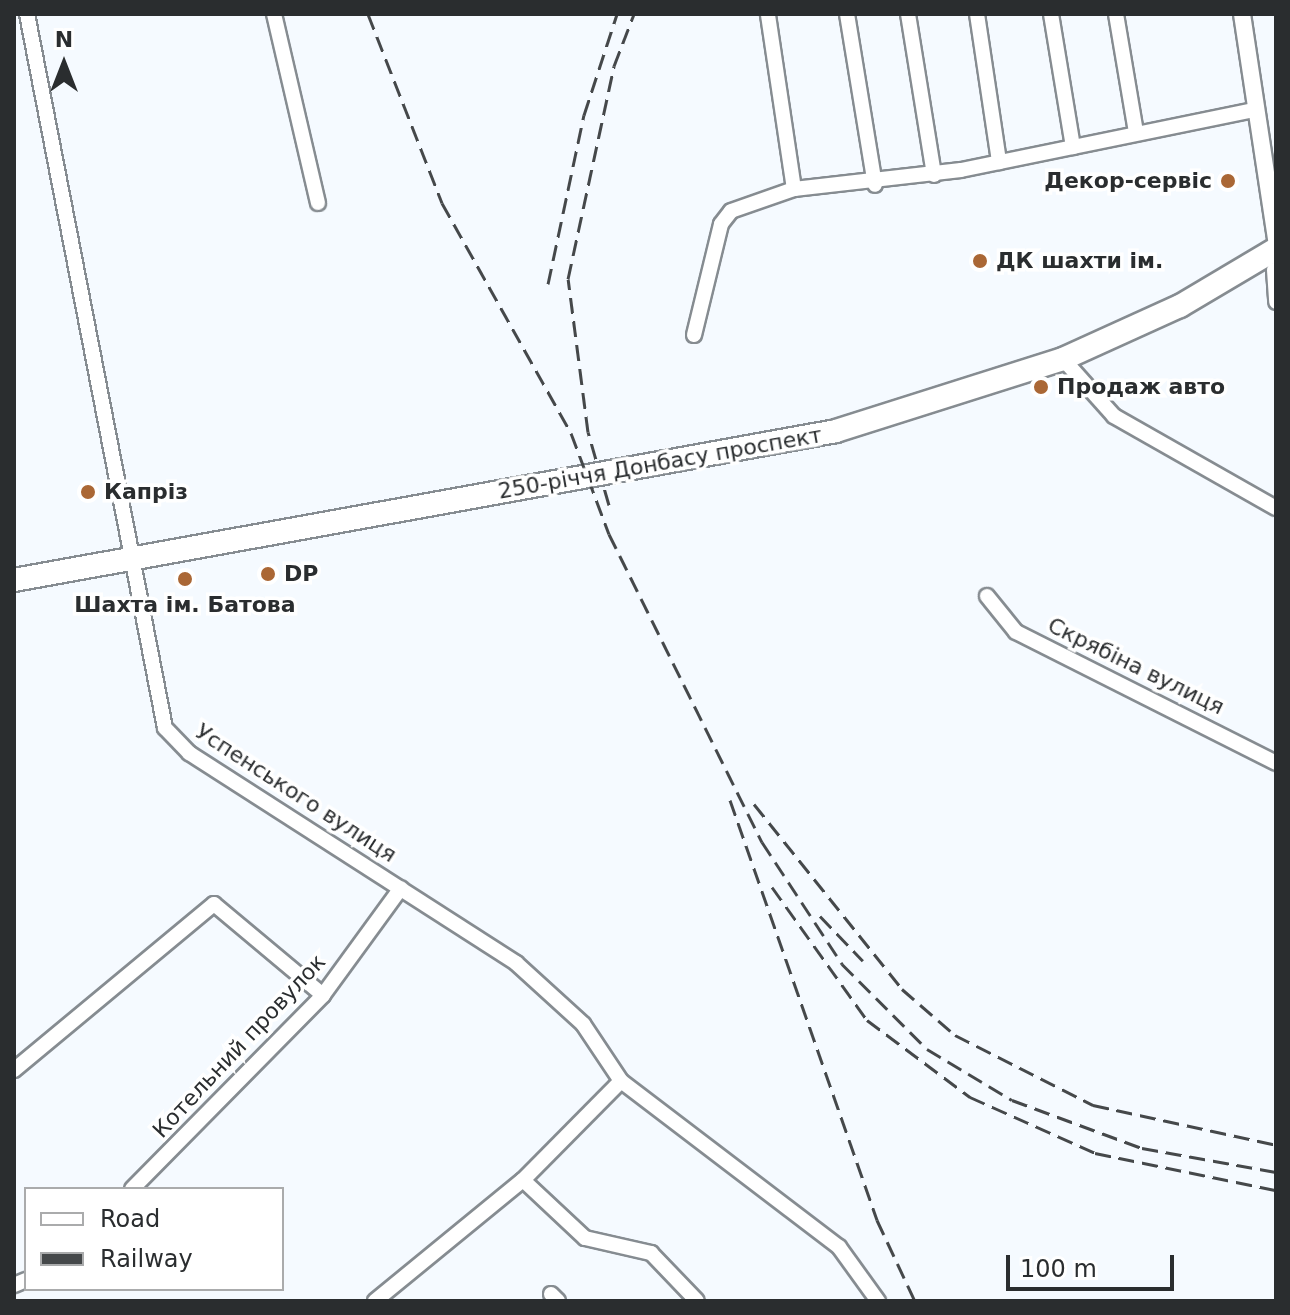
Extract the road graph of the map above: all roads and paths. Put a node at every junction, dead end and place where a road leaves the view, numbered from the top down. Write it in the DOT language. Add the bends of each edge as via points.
graph roads {
  1 [pos="27,14"];
  2 [pos="274,14"];
  3 [pos="768,14"];
  4 [pos="847,14"];
  5 [pos="908,14"];
  6 [pos="977,14"];
  7 [pos="1051,14"];
  8 [pos="1116,14"];
  9 [pos="1242,14"];
  10 [pos="1257,109"];
  11 [pos="1136,132"];
  12 [pos="1073,147"];
  13 [pos="999,162"];
  14 [pos="934,175"];
  15 [pos="875,185"];
  16 [pos="794,189"];
  17 [pos="318,203"];
  18 [pos="1276,239"];
  19 [pos="1275,260"];
  20 [pos="1276,302"];
  21 [pos="694,335"];
  22 [pos="1063,359"];
  23 [pos="1276,508"];
  24 [pos="130,558"];
  25 [pos="14,580"];
  26 [pos="987,596"];
  27 [pos="1276,763"];
  28 [pos="401,888"];
  29 [pos="323,995"];
  30 [pos="14,1070"];
  31 [pos="621,1081"];
  32 [pos="523,1180"];
  33 [pos="134,1187"];
  34 [pos="375,1301"];
  35 [pos="697,1301"];
  36 [pos="878,1301"];
  1 -- 24 [label="street, Успенського вулиця"];
  2 -- 17 [label="street"];
  3 -- 16 [label="street"];
  4 -- 15 [label="street"];
  5 -- 14 [label="street"];
  6 -- 13 [label="street"];
  7 -- 12 [label="street"];
  8 -- 11 [label="street"];
  9 -- 10 [label="street"];
  10 -- 11 [label="street"];
  10 -- 18 [label="street"];
  11 -- 12 [label="street"];
  12 -- 13 [label="street"];
  13 -- 14 [label="street"];
  14 -- 15 [label="street"];
  15 -- 16 [label="street"];
  16 -- 21 [label="street" via="731,211 721,224"];
  19 -- 20 [label="street"];
  19 -- 22 [label="main road, 250-річчя Донбасу проспект"];
  22 -- 23 [label="street" via="1114,416"];
  22 -- 24 [label="main road, 250-річчя Донбасу проспект" via="836,431"];
  24 -- 25 [label="main road, 250-річчя Донбасу проспект"];
  24 -- 28 [label="street, Успенського вулиця" via="165,728 189,753"];
  26 -- 27 [label="street, Скрябіна вулиця" via="1016,632"];
  28 -- 29 [label="street, Котельний провулок"];
  28 -- 31 [label="street, Успенського вулиця" via="516,963 583,1024"];
  29 -- 30 [label="street" via="214,904"];
  29 -- 33 [label="street, Котельний провулок"];
  31 -- 32 [label="street"];
  31 -- 36 [label="street, Успенського вулиця" via="839,1247"];
  32 -- 34 [label="street"];
  32 -- 35 [label="street" via="585,1238 651,1253"];
}
